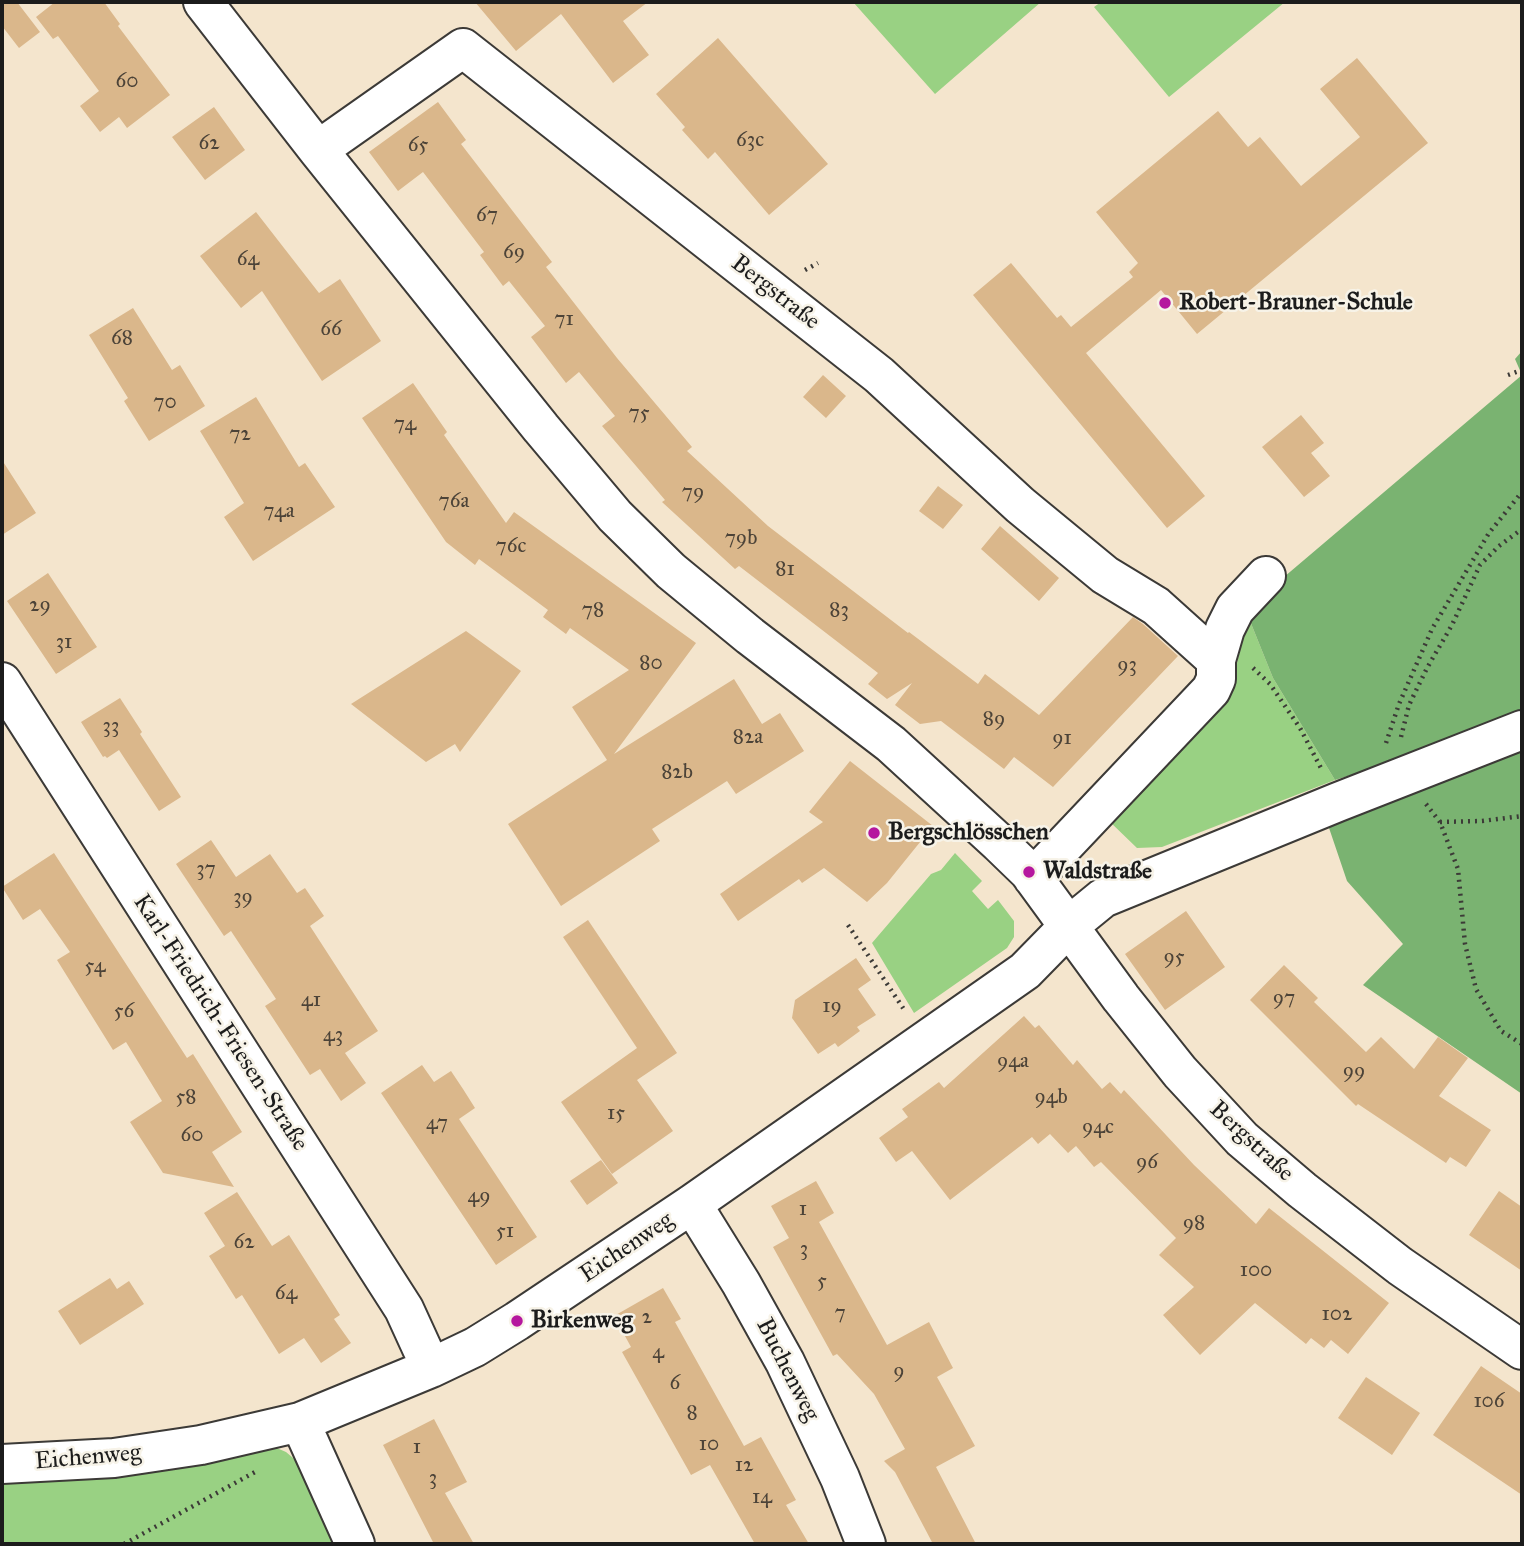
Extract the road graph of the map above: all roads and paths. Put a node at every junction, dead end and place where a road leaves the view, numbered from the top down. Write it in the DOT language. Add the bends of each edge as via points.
graph roads {
  1 [pos="203,2"];
  2 [pos="318,150"];
  3 [pos="1522,370"];
  4 [pos="1508,375"];
  5 [pos="1522,492"];
  6 [pos="1522,530"];
  7 [pos="1266,576"];
  8 [pos="1216,660"];
  9 [pos="2,682"];
  10 [pos="1522,730"];
  11 [pos="1402,776"];
  12 [pos="1338,802"];
  13 [pos="1522,816"];
  14 [pos="1033,878"];
  15 [pos="848,925"];
  16 [pos="1070,925"];
  17 [pos="886,982"];
  18 [pos="1522,1044"];
  19 [pos="692,1204"];
  20 [pos="1522,1350"];
  21 [pos="431,1368"];
  22 [pos="300,1422"];
  23 [pos="2,1464"];
  24 [pos="258,1471"];
  25 [pos="124,1544"];
  26 [pos="355,1544"];
  27 [pos="866,1544"];
  1 -- 2 [label="street, Bergstraße"];
  2 -- 8 [label="street, Bergstraße" via="463,48 879,375 1020,505 1105,575 1156,606"];
  2 -- 14 [label="street, Bergstraße" via="615,516 671,571 891,744"];
  3 -- 4 [label="path"];
  5 -- 11 [label="path" via="1489,533 1432,629 1399,704 1385,747"];
  6 -- 11 [label="path" via="1480,565 1426,668 1409,705 1398,747"];
  7 -- 8 [label="street" via="1235,609"];
  8 -- 12 [label="path" via="1247,662 1270,684 1300,728"];
  8 -- 14 [label="street" via="1211,690"];
  9 -- 21 [label="street, Karl-Friedrich-Friesen-Straße" via="404,1309"];
  10 -- 11 [label="street"];
  11 -- 12 [label="street"];
  12 -- 16 [label="street" via="1104,898"];
  13 -- 18 [label="path" via="1440,822 1458,869 1465,944 1476,989 1501,1031"];
  14 -- 16 [label="street, Bergstraße"];
  15 -- 17 [label="path"];
  16 -- 19 [label="street, Eichenweg" via="1026,971"];
  16 -- 20 [label="street, Bergstraße" via="1180,1072 1242,1139 1400,1266"];
  19 -- 21 [label="street, Eichenweg" via="517,1321"];
  19 -- 27 [label="street, Buchenweg" via="785,1362"];
  21 -- 22 [label="street, Eichenweg"];
  22 -- 23 [label="street, Eichenweg" via="201,1445 114,1458"];
  22 -- 26 [label="street"];
  24 -- 25 [label="path"];
}
